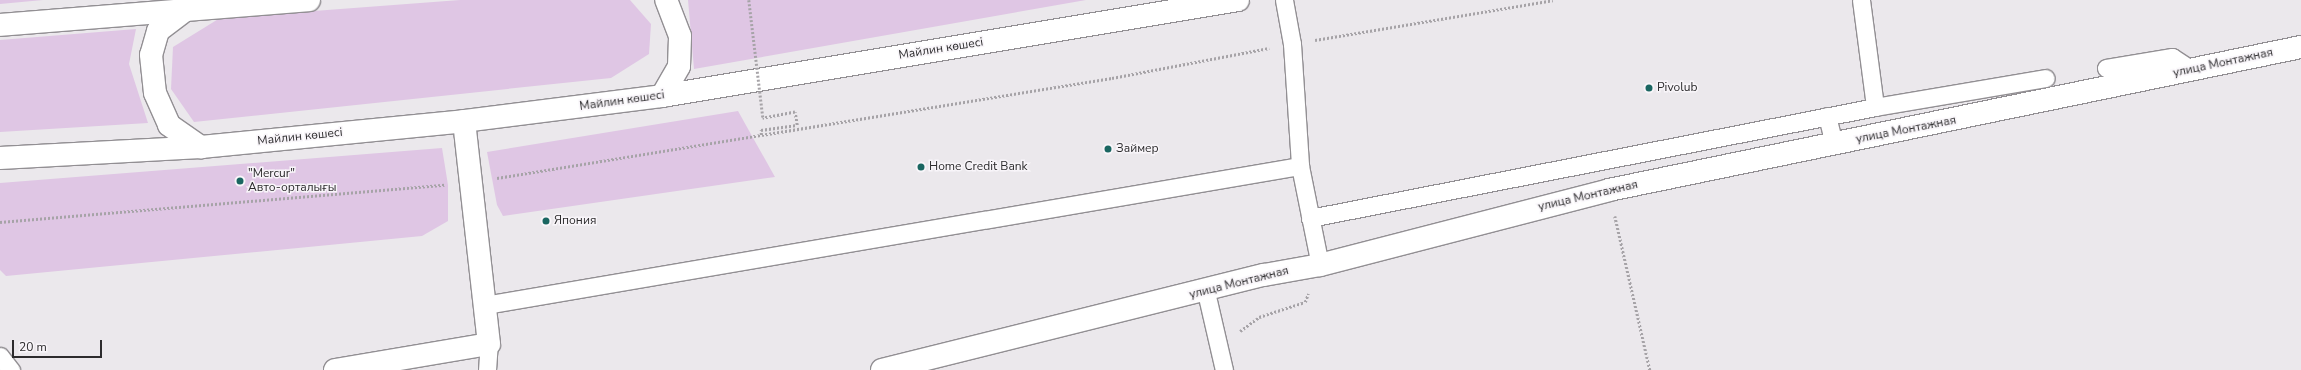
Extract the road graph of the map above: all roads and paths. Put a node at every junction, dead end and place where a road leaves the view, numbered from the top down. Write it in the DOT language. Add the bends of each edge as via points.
graph roads {
  1 [pos="310,0"];
  2 [pos="666,0"];
  3 [pos="749,0"];
  4 [pos="1238,0"];
  5 [pos="1284,0"];
  6 [pos="1553,0"];
  7 [pos="1861,0"];
  8 [pos="183,12"];
  9 [pos="0,25"];
  10 [pos="1292,44"];
  11 [pos="2301,47"];
  12 [pos="2106,68"];
  13 [pos="2192,70"];
  14 [pos="2046,78"];
  15 [pos="662,96"];
  16 [pos="1875,107"];
  17 [pos="1827,116"];
  18 [pos="464,121"];
  19 [pos="761,135"];
  20 [pos="1834,144"];
  21 [pos="201,147"];
  22 [pos="0,158"];
  23 [pos="1300,166"];
  24 [pos="472,182"];
  25 [pos="1609,190"];
  26 [pos="1310,218"];
  27 [pos="0,222"];
  28 [pos="1320,265"];
  29 [pos="1206,292"];
  30 [pos="485,305"];
  31 [pos="1236,334"];
  32 [pos="489,344"];
  33 [pos="0,356"];
  34 [pos="11,370"];
  35 [pos="335,370"];
  36 [pos="487,370"];
  37 [pos="882,370"];
  38 [pos="1224,370"];
  39 [pos="1650,370"];
  1 -- 8 [label="street"];
  2 -- 15 [label="street" via="680,36 679,66"];
  3 -- 19 [label="path, bridge" via="763,118 795,112 797,125 761,130"];
  4 -- 15 [label="street, Майлин көшесі"];
  5 -- 10 [label="lane"];
  6 -- 10 [label="path"];
  7 -- 16 [label="lane"];
  8 -- 9 [label="street"];
  8 -- 21 [label="street" via="158,31 151,55 154,93 169,125"];
  10 -- 19 [label="path" via="1112,78"];
  10 -- 23 [label="lane"];
  11 -- 13 [label="street, улица Монтажная"];
  12 -- 13 [label="lane" via="2172,57"];
  13 -- 20 [label="street, улица Монтажная"];
  14 -- 16 [label="lane"];
  15 -- 18 [label="street, Майлин көшесі"];
  16 -- 17 [label="lane"];
  17 -- 20 [label="lane"];
  17 -- 26 [label="lane"];
  18 -- 21 [label="street, Майлин көшесі"];
  18 -- 24 [label="street"];
  19 -- 24 [label="path"];
  20 -- 25 [label="street, улица Монтажная"];
  21 -- 22 [label="street, Майлин көшесі"];
  23 -- 26 [label="lane"];
  23 -- 30 [label="lane"];
  24 -- 27 [label="path"];
  24 -- 30 [label="street"];
  25 -- 28 [label="street, улица Монтажная"];
  25 -- 39 [label="path"];
  26 -- 28 [label="lane"];
  28 -- 29 [label="street, улица Монтажная" via="1264,275"];
  28 -- 31 [label="path" via="1304,302 1259,317"];
  29 -- 37 [label="street, улица Монтажная"];
  29 -- 38 [label="lane"];
  30 -- 32 [label="street"];
  32 -- 35 [label="street"];
  32 -- 36 [label="lane"];
  33 -- 34 [label="lane"];
}
